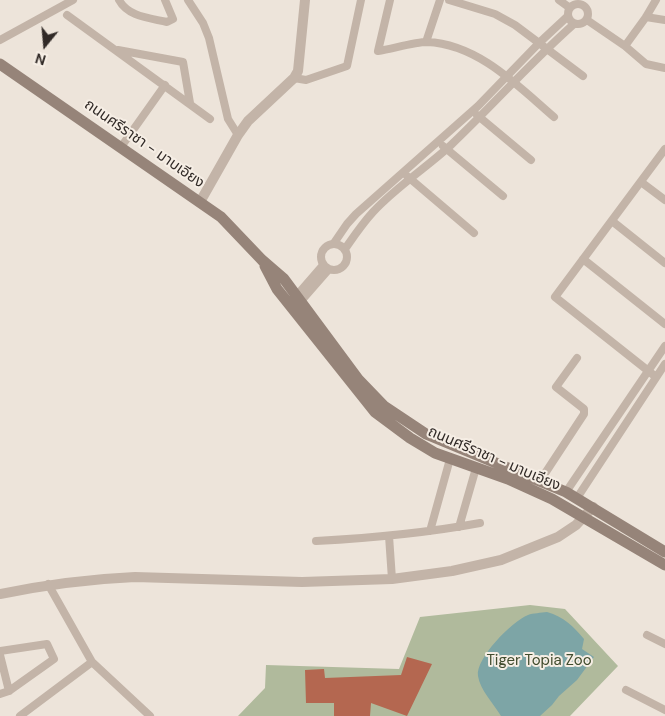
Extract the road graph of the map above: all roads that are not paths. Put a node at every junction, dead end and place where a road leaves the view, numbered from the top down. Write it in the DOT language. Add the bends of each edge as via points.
graph roads {
  1 [pos="73,0"];
  2 [pos="119,0"];
  3 [pos="165,0"];
  4 [pos="188,0"];
  5 [pos="305,0"];
  6 [pos="361,0"];
  7 [pos="390,0"];
  8 [pos="440,0"];
  9 [pos="449,0"];
  10 [pos="559,0"];
  11 [pos="592,0"];
  12 [pos="656,0"];
  13 [pos="586,7"];
  14 [pos="570,8"];
  15 [pos="67,15"];
  16 [pos="568,16"];
  17 [pos="646,17"];
  18 [pos="587,20"];
  19 [pos="665,20"];
  20 [pos="574,24"];
  21 [pos="0,40"];
  22 [pos="426,42"];
  23 [pos="539,43"];
  24 [pos="625,46"];
  25 [pos="547,48"];
  26 [pos="114,49"];
  27 [pos="0,64"];
  28 [pos="665,68"];
  29 [pos="506,76"];
  30 [pos="583,76"];
  31 [pos="294,78"];
  32 [pos="513,82"];
  33 [pos="164,85"];
  34 [pos="190,103"];
  35 [pos="473,111"];
  36 [pos="480,117"];
  37 [pos="554,117"];
  38 [pos="210,118"];
  39 [pos="238,135"];
  40 [pos="439,142"];
  41 [pos="120,146"];
  42 [pos="447,149"];
  43 [pos="665,149"];
  44 [pos="532,160"];
  45 [pos="403,173"];
  46 [pos="410,179"];
  47 [pos="641,182"];
  48 [pos="503,196"];
  49 [pos="665,200"];
  50 [pos="200,202"];
  51 [pos="352,218"];
  52 [pos="612,221"];
  53 [pos="362,225"];
  54 [pos="474,234"];
  55 [pos="334,243"];
  56 [pos="345,249"];
  57 [pos="583,259"];
  58 [pos="665,263"];
  59 [pos="326,267"];
  60 [pos="295,302"];
  61 [pos="665,324"];
  62 [pos="665,346"];
  63 [pos="577,358"];
  64 [pos="665,364"];
  65 [pos="648,371"];
  66 [pos="656,377"];
  67 [pos="450,459"];
  68 [pos="476,468"];
  69 [pos="540,481"];
  70 [pos="566,492"];
  71 [pos="577,498"];
  72 [pos="592,507"];
  73 [pos="584,516"];
  74 [pos="480,523"];
  75 [pos="459,527"];
  76 [pos="430,531"];
  77 [pos="388,536"];
  78 [pos="316,541"];
  79 [pos="665,552"];
  80 [pos="665,565"];
  81 [pos="392,579"];
  82 [pos="48,584"];
  83 [pos="0,594"];
  84 [pos="647,635"];
  85 [pos="665,644"];
  86 [pos="0,653"];
  87 [pos="92,662"];
  88 [pos="626,690"];
  89 [pos="9,691"];
  90 [pos="0,694"];
  91 [pos="665,710"];
  92 [pos="22,715"];
  93 [pos="150,716"];
  1 -- 21 [label="street"];
  2 -- 3 [label="street" via="129,12 167,22 173,18"];
  4 -- 39 [label="street" via="209,38 228,119"];
  5 -- 31 [label="street" via="298,71"];
  6 -- 31 [label="street" via="347,66 306,80"];
  7 -- 22 [label="street" via="378,51"];
  8 -- 22 [label="street"];
  9 -- 23 [label="street" via="495,14"];
  10 -- 14 [label="street"];
  11 -- 13 [label="street"];
  12 -- 17 [label="street"];
  13 -- 14 [label="street" via="576,4"];
  13 -- 18 [label="street" via="589,12"];
  14 -- 16 [label="street"];
  15 -- 26 [label="street"];
  16 -- 20 [label="street"];
  16 -- 23 [label="street"];
  17 -- 19 [label="street"];
  17 -- 24 [label="street"];
  18 -- 20 [label="street"];
  18 -- 24 [label="street"];
  20 -- 25 [label="street"];
  22 -- 29 [label="street" via="458,48"];
  23 -- 25 [label="street"];
  23 -- 29 [label="street"];
  24 -- 28 [label="street" via="646,64"];
  25 -- 30 [label="street"];
  25 -- 32 [label="street"];
  26 -- 33 [label="street"];
  26 -- 34 [label="street" via="183,62"];
  27 -- 41 [label="main road, ถนนศรีราชา - มาบเอียง"];
  29 -- 32 [label="street"];
  29 -- 35 [label="street"];
  31 -- 39 [label="street" via="262,106"];
  32 -- 36 [label="street"];
  32 -- 37 [label="street"];
  33 -- 34 [label="street"];
  33 -- 41 [label="street"];
  34 -- 38 [label="street"];
  35 -- 36 [label="street"];
  35 -- 40 [label="street"];
  36 -- 42 [label="street"];
  36 -- 44 [label="street"];
  39 -- 50 [label="street"];
  40 -- 42 [label="street"];
  40 -- 45 [label="street"];
  41 -- 50 [label="main road, ถนนศรีราชา - มาบเอียง"];
  42 -- 46 [label="street"];
  42 -- 48 [label="street"];
  43 -- 47 [label="street"];
  45 -- 46 [label="street"];
  45 -- 51 [label="street"];
  46 -- 53 [label="street"];
  46 -- 54 [label="street"];
  47 -- 49 [label="street"];
  47 -- 52 [label="street"];
  50 -- 60 [label="main road, ถนนศรีราชา - มาบเอียง" via="284,279"];
  51 -- 53 [label="street"];
  51 -- 55 [label="street"];
  52 -- 57 [label="street"];
  52 -- 58 [label="street"];
  53 -- 56 [label="street"];
  55 -- 56 [label="street"];
  55 -- 59 [label="street" via="321,253 321,261"];
  56 -- 59 [label="street" via="348,257 339,270"];
  57 -- 61 [label="street"];
  57 -- 65 [label="street" via="555,297"];
  59 -- 60 [label="street"];
  60 -- 67 [label="main road, ถนนศรีราชา - มาบเอียง" via="375,412 421,445"];
  60 -- 69 [label="main road, ถนนศรีราชา - มาบเอียง" via="384,406 426,434"];
  62 -- 65 [label="street"];
  63 -- 69 [label="street" via="556,387 581,405 584,414"];
  64 -- 66 [label="street"];
  65 -- 66 [label="street"];
  65 -- 70 [label="street"];
  66 -- 71 [label="street"];
  67 -- 68 [label="main road, ถนนศรีราชา - มาบเอียง"];
  67 -- 76 [label="street"];
  68 -- 73 [label="main road, ถนนศรีราชา - มาบเอียง" via="534,490"];
  68 -- 75 [label="street"];
  69 -- 70 [label="main road, ถนนศรีราชา - มาบเอียง"];
  70 -- 71 [label="main road, ถนนศรีราชา - มาบเอียง"];
  71 -- 72 [label="main road, ถนนศรีราชา - มาบเอียง"];
  72 -- 73 [label="street"];
  72 -- 79 [label="main road, ถนนศรีราชา - มาบเอียง"];
  73 -- 80 [label="main road, ถนนศรีราชา - มาบเอียง"];
  73 -- 81 [label="street" via="558,537 501,560"];
  74 -- 75 [label="street"];
  75 -- 76 [label="street"];
  76 -- 77 [label="street"];
  77 -- 78 [label="street"];
  77 -- 81 [label="street"];
  81 -- 82 [label="street" via="302,582 135,577"];
  82 -- 83 [label="street"];
  82 -- 87 [label="street"];
  84 -- 85 [label="street"];
  86 -- 89 [label="street"];
  86 -- 89 [label="street" via="47,644 54,659"];
  87 -- 92 [label="street"];
  87 -- 93 [label="street"];
  88 -- 91 [label="street"];
  89 -- 90 [label="street"];
}
